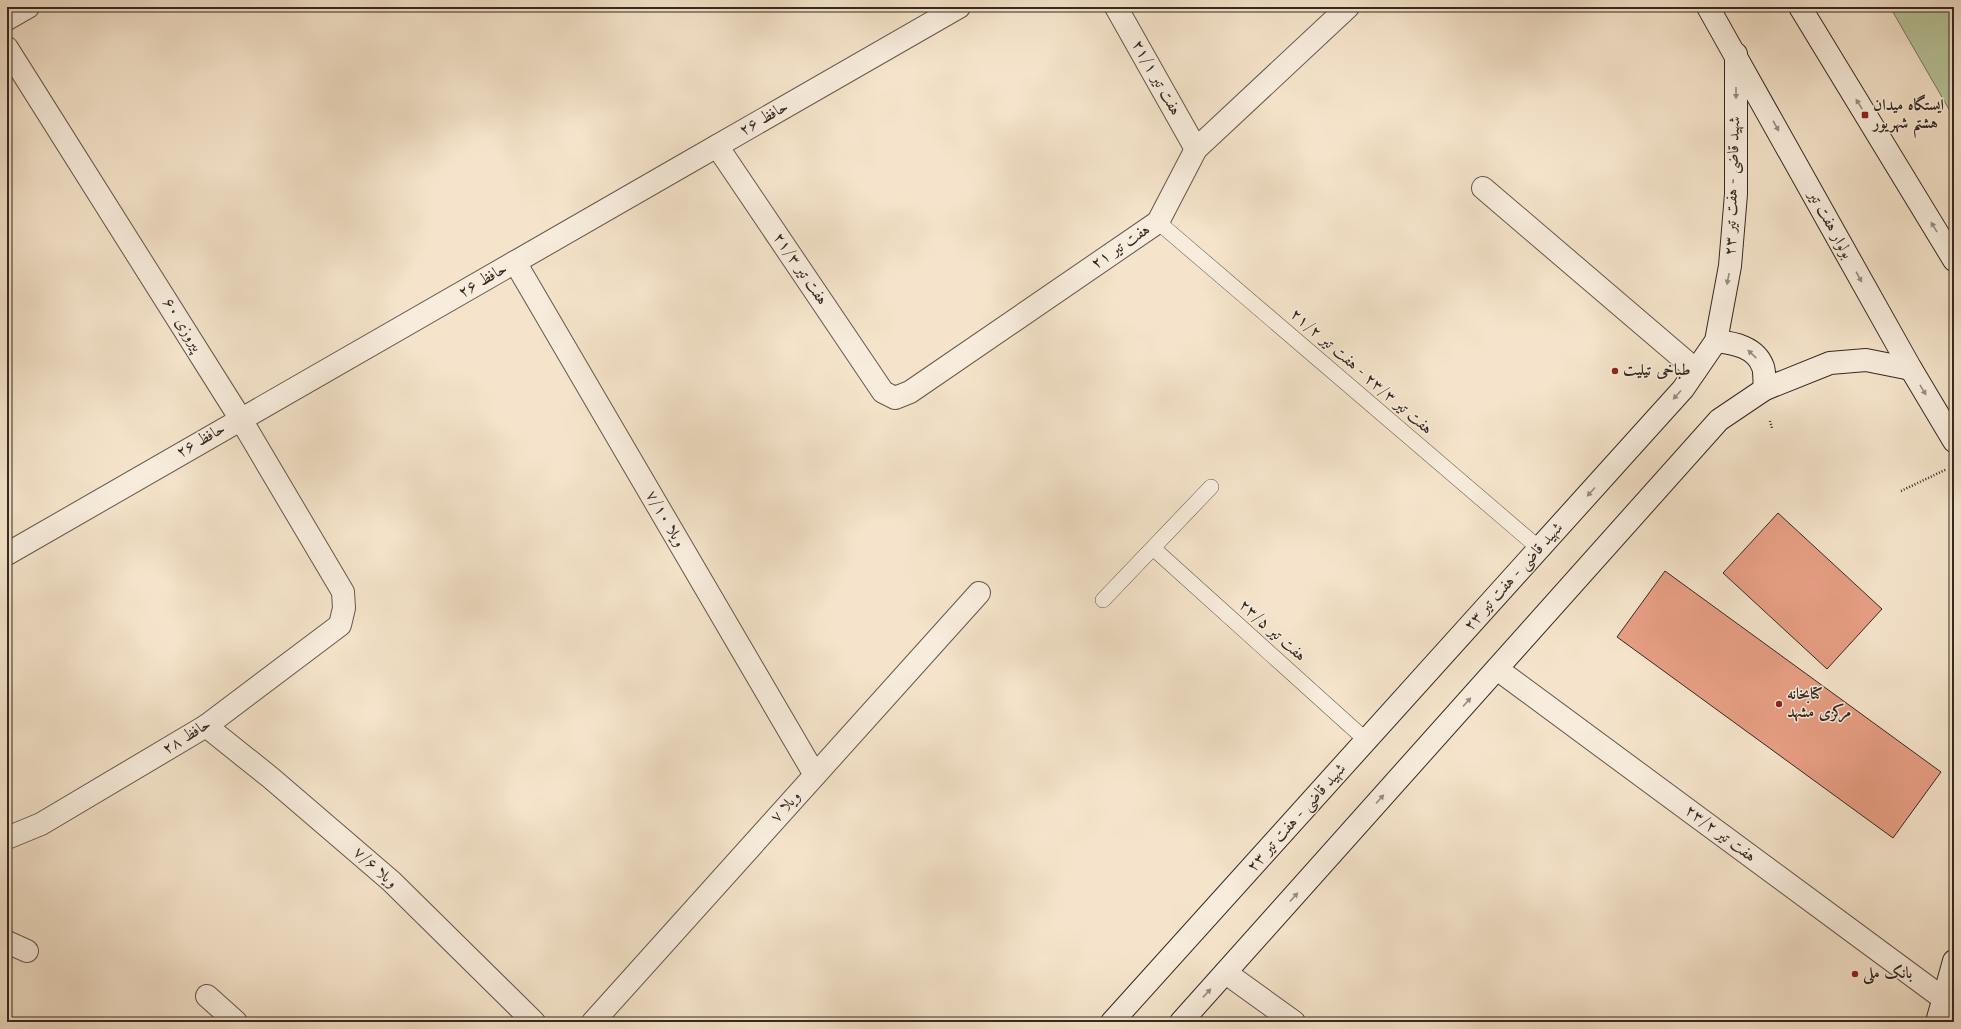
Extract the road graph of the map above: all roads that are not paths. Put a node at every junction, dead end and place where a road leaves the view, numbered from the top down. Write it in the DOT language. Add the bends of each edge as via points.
graph roads {
  1 [pos="28,7"];
  2 [pos="959,7"];
  3 [pos="1116,7"];
  4 [pos="1348,7"];
  5 [pos="1708,7"];
  6 [pos="1804,11"];
  7 [pos="7,19"];
  8 [pos="7,48"];
  9 [pos="1736,54"];
  10 [pos="717,146"];
  11 [pos="1196,149"];
  12 [pos="1483,188"];
  13 [pos="1158,222"];
  14 [pos="1954,260"];
  15 [pos="515,262"];
  16 [pos="1716,341"];
  17 [pos="1911,369"];
  18 [pos="1696,370"];
  19 [pos="1765,389"];
  20 [pos="883,392"];
  21 [pos="240,418"];
  22 [pos="1954,441"];
  23 [pos="1211,487"];
  24 [pos="1153,548"];
  25 [pos="1540,549"];
  26 [pos="7,554"];
  27 [pos="979,593"];
  28 [pos="1103,600"];
  29 [pos="344,608"];
  30 [pos="1497,669"];
  31 [pos="206,726"];
  32 [pos="1367,741"];
  33 [pos="815,775"];
  34 [pos="7,838"];
  35 [pos="7,942"];
  36 [pos="27,951"];
  37 [pos="1954,961"];
  38 [pos="1226,973"];
  39 [pos="207,996"];
  40 [pos="1949,1008"];
  41 [pos="236,1022"];
  42 [pos="534,1022"];
  43 [pos="593,1022"];
  44 [pos="1112,1022"];
  45 [pos="1181,1022"];
  46 [pos="1294,1022"];
  47 [pos="1937,1022"];
  48 [pos="1952,1022"];
  1 -- 7 [label="street"];
  2 -- 10 [label="street, حافظ ۲۶"];
  3 -- 11 [label="street, هفت تیر ۲۱/۱"];
  4 -- 11 [label="street, هفت تیر ۲۱"];
  5 -- 9 [label="street, بولوار هفت تیر"];
  14 -- 6 [label="street, one-way"];
  8 -- 21 [label="street, پیروزی ۶۰"];
  9 -- 16 [label="street, شهید قاضی - هفت تیر ۲۳, one-way" via="1736,194 1730,266"];
  9 -- 17 [label="street, بولوار هفت تیر, one-way"];
  10 -- 15 [label="street, حافظ ۲۶"];
  10 -- 20 [label="street, هفت تیر ۲۱/۳"];
  11 -- 13 [label="street, هفت تیر ۲۱"];
  12 -- 18 [label="street"];
  13 -- 20 [label="street, هفت تیر ۲۱" via="910,392 895,398"];
  13 -- 25 [label="lane, هفت تیر ۲۳/۳ - هفت تیر ۲۱/۲"];
  15 -- 21 [label="street, حافظ ۲۶"];
  15 -- 33 [label="street, ویلا ۷/۱۰"];
  16 -- 18 [label="street, شهید قاضی - هفت تیر ۲۳"];
  19 -- 16 [label="street, one-way" via="1763,367 1753,353 1738,344"];
  17 -- 19 [label="street" via="1866,360 1830,363"];
  17 -- 22 [label="street, بولوار هفت تیر, one-way"];
  18 -- 25 [label="street, شهید قاضی - هفت تیر ۲۳, one-way" via="1683,388"];
  19 -- 30 [label="street" via="1719,420"];
  21 -- 26 [label="street, حافظ ۲۶"];
  21 -- 29 [label="street, پیروزی ۶۰" via="343,592"];
  23 -- 24 [label="lane"];
  24 -- 28 [label="lane"];
  24 -- 32 [label="lane, هفت تیر ۲۳/۵"];
  25 -- 32 [label="street, شهید قاضی - هفت تیر ۲۳"];
  27 -- 33 [label="street, ویلا ۷"];
  29 -- 31 [label="street, حافظ ۲۸" via="340,625"];
  38 -- 30 [label="street, one-way"];
  30 -- 40 [label="street, هفت تیر ۲۳/۲"];
  31 -- 34 [label="street, حافظ ۲۸" via="41,824"];
  31 -- 42 [label="street, ویلا ۷/۶" via="391,881"];
  32 -- 44 [label="street, شهید قاضی - هفت تیر ۲۳"];
  33 -- 43 [label="street, ویلا ۷"];
  35 -- 36 [label="street"];
  37 -- 40 [label="street"];
  45 -- 38 [label="street, one-way"];
  38 -- 46 [label="street"];
  39 -- 41 [label="street"];
  40 -- 47 [label="street"];
  40 -- 48 [label="street"];
}
